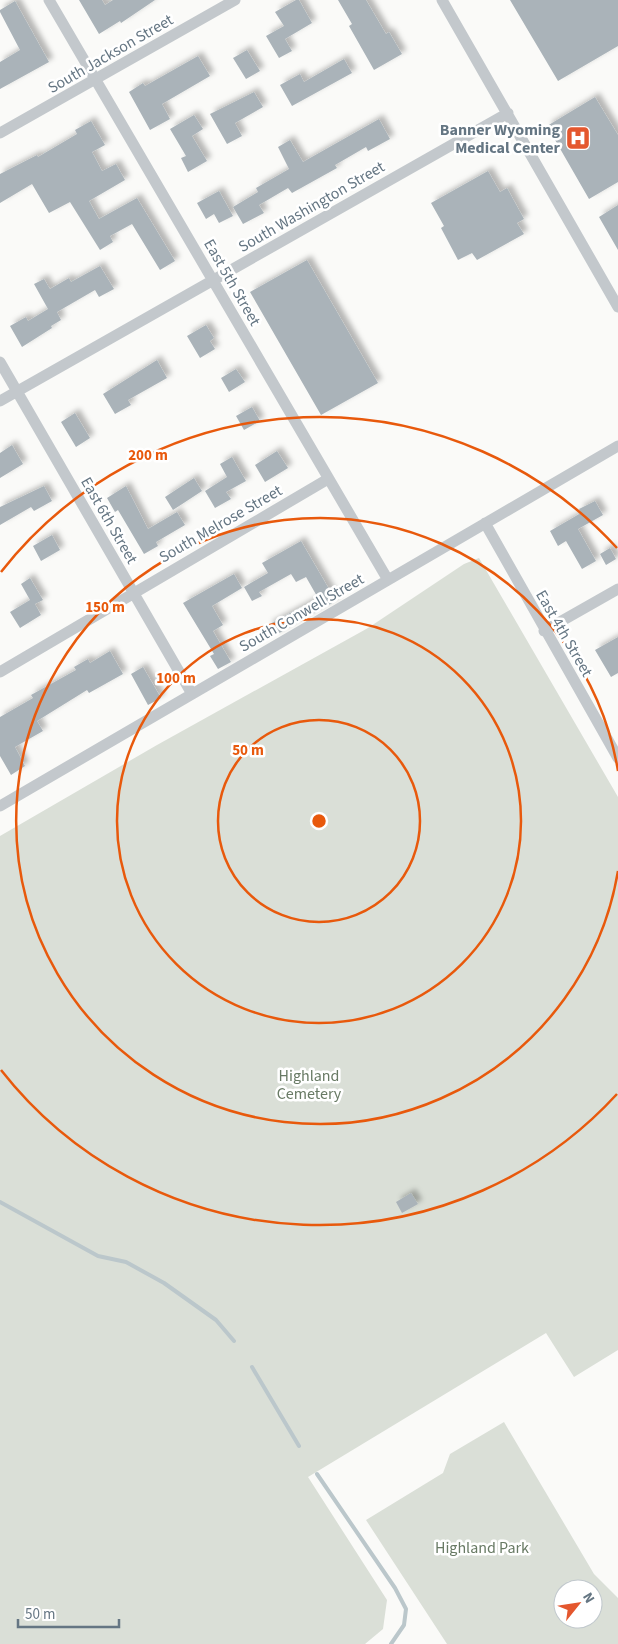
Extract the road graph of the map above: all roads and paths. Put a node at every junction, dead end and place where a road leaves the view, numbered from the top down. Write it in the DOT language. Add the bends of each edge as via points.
graph roads {
  1 [pos="49,0"];
  2 [pos="235,0"];
  3 [pos="442,0"];
  4 [pos="96,81"];
  5 [pos="508,113"];
  6 [pos="0,134"];
  7 [pos="213,280"];
  8 [pos="618,307"];
  9 [pos="0,362"];
  10 [pos="16,391"];
  11 [pos="0,401"];
  12 [pos="618,446"];
  13 [pos="328,478"];
  14 [pos="485,523"];
  15 [pos="388,580"];
  16 [pos="618,589"];
  17 [pos="133,592"];
  18 [pos="544,631"];
  19 [pos="0,672"];
  20 [pos="192,694"];
  21 [pos="618,758"];
  22 [pos="0,806"];
  1 -- 4 [label="street, East 5th Street"];
  2 -- 4 [label="street, South Jackson Street"];
  3 -- 5 [label="street"];
  4 -- 6 [label="street, South Jackson Street"];
  4 -- 7 [label="street, East 5th Street"];
  5 -- 7 [label="street, South Washington Street"];
  5 -- 8 [label="street"];
  7 -- 10 [label="street, South Washington Street"];
  7 -- 13 [label="street, East 5th Street"];
  9 -- 10 [label="street, East 6th Street"];
  10 -- 11 [label="street, South Washington Street"];
  10 -- 17 [label="street, East 6th Street"];
  12 -- 14 [label="street, South Conwell Street"];
  13 -- 15 [label="street, East 5th Street"];
  13 -- 17 [label="street, South Melrose Street"];
  14 -- 15 [label="street, South Conwell Street"];
  14 -- 18 [label="street, East 4th Street"];
  15 -- 20 [label="street, South Conwell Street"];
  16 -- 18 [label="street"];
  17 -- 19 [label="street, South Melrose Street"];
  17 -- 20 [label="street, East 6th Street"];
  18 -- 21 [label="street, East 4th Street"];
  20 -- 22 [label="street, South Conwell Street"];
}
